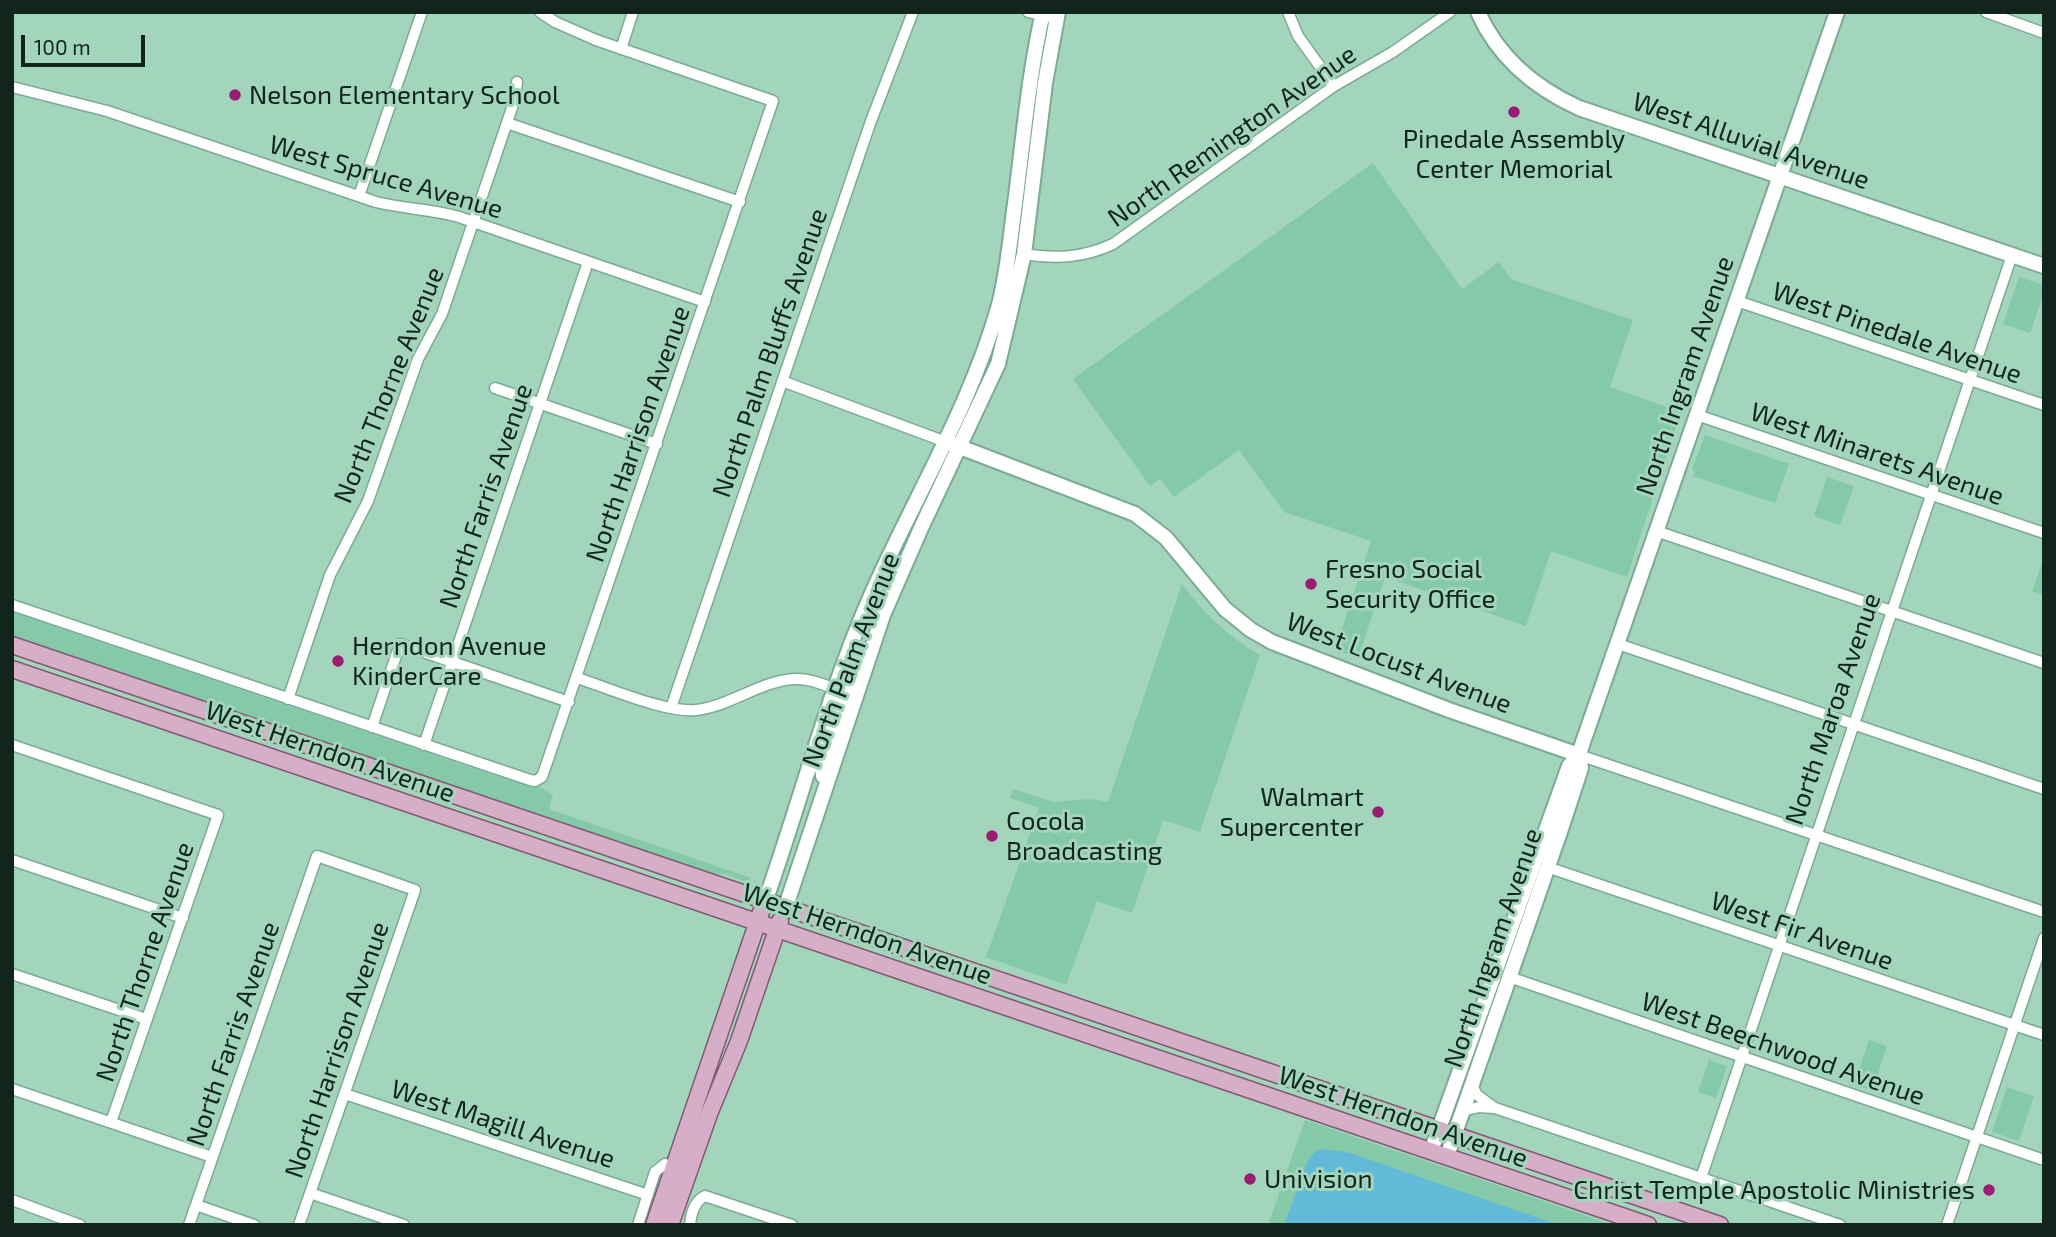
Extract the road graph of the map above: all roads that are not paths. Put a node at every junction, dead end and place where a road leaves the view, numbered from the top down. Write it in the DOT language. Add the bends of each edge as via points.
graph roads {
  1 [pos="422,12"];
  2 [pos="540,12"];
  3 [pos="633,12"];
  4 [pos="913,12"];
  5 [pos="1288,12"];
  6 [pos="1450,12"];
  7 [pos="1478,12"];
  8 [pos="1837,12"];
  9 [pos="1986,12"];
  10 [pos="1046,14"];
  11 [pos="2044,33"];
  12 [pos="621,49"];
  13 [pos="517,82"];
  14 [pos="1334,86"];
  15 [pos="12,87"];
  16 [pos="507,123"];
  17 [pos="1023,141"];
  18 [pos="1779,177"];
  19 [pos="359,196"];
  20 [pos="740,202"];
  21 [pos="473,223"];
  22 [pos="1024,254"];
  23 [pos="2012,255"];
  24 [pos="588,262"];
  25 [pos="2044,266"];
  26 [pos="1737,300"];
  27 [pos="705,302"];
  28 [pos="1970,380"];
  29 [pos="782,381"];
  30 [pos="495,388"];
  31 [pos="540,403"];
  32 [pos="2044,405"];
  33 [pos="1697,415"];
  34 [pos="657,444"];
  35 [pos="953,445"];
  36 [pos="1931,495"];
  37 [pos="1656,531"];
  38 [pos="2044,533"];
  39 [pos="870,598"];
  40 [pos="12,605"];
  41 [pos="1892,611"];
  42 [pos="1618,644"];
  43 [pos="12,645"];
  44 [pos="452,662"];
  45 [pos="2044,663"];
  46 [pos="12,669"];
  47 [pos="577,678"];
  48 [pos="836,689"];
  49 [pos="288,699"];
  50 [pos="855,699"];
  51 [pos="569,702"];
  52 [pos="671,708"];
  53 [pos="1854,724"];
  54 [pos="372,727"];
  55 [pos="12,745"];
  56 [pos="424,745"];
  57 [pos="1579,755"];
  58 [pos="540,779"];
  59 [pos="2044,789"];
  60 [pos="825,791"];
  61 [pos="1816,835"];
  62 [pos="317,856"];
  63 [pos="12,860"];
  64 [pos="1548,867"];
  65 [pos="765,900"];
  66 [pos="786,906"];
  67 [pos="2044,912"];
  68 [pos="183,918"];
  69 [pos="757,921"];
  70 [pos="778,928"];
  71 [pos="2044,938"];
  72 [pos="1779,945"];
  73 [pos="1503,947"];
  74 [pos="12,974"];
  75 [pos="1508,978"];
  76 [pos="146,1019"];
  77 [pos="2014,1025"];
  78 [pos="1491,1026"];
  79 [pos="2044,1035"];
  80 [pos="1741,1057"];
  81 [pos="1471,1084"];
  82 [pos="12,1089"];
  83 [pos="345,1094"];
  84 [pos="1494,1108"];
  85 [pos="1462,1111"];
  86 [pos="111,1122"];
  87 [pos="1446,1132"];
  88 [pos="1976,1137"];
  89 [pos="684,1141"];
  90 [pos="1439,1153"];
  91 [pos="212,1157"];
  92 [pos="2044,1160"];
  93 [pos="675,1168"];
  94 [pos="1701,1178"];
  95 [pos="310,1193"];
  96 [pos="648,1195"];
  97 [pos="12,1200"];
  98 [pos="196,1205"];
  99 [pos="80,1224"];
  100 [pos="189,1225"];
  101 [pos="254,1225"];
  102 [pos="299,1225"];
  103 [pos="404,1225"];
  104 [pos="638,1225"];
  105 [pos="654,1225"];
  106 [pos="664,1225"];
  107 [pos="670,1225"];
  108 [pos="690,1225"];
  109 [pos="792,1225"];
  110 [pos="1648,1225"];
  111 [pos="1720,1225"];
  112 [pos="1840,1225"];
  113 [pos="1947,1225"];
  1 -- 19 [label="street"];
  2 -- 12 [label="street" via="575,32"];
  3 -- 12 [label="street"];
  4 -- 29 [label="street, North Palm Bluffs Avenue"];
  5 -- 14 [label="street" via="1301,42"];
  6 -- 14 [label="street, North Remington Avenue" via="1394,52"];
  7 -- 18 [label="street, West Alluvial Avenue" via="1507,57 1561,100"];
  8 -- 18 [label="street, North Ingram Avenue"];
  9 -- 11 [label="street"];
  10 -- 17 [label="street, North Palm Avenue"];
  10 -- 22 [label="street, North Palm Avenue" via="1045,83"];
  12 -- 20 [label="street, North Harrison Avenue" via="773,101"];
  13 -- 16 [label="street, North Thorne Avenue"];
  14 -- 22 [label="street, North Remington Avenue" via="1113,244 1066,258"];
  15 -- 19 [label="street, West Spruce Avenue" via="107,111"];
  16 -- 20 [label="street"];
  16 -- 21 [label="street, North Thorne Avenue"];
  17 -- 22 [label="street" via="1026,176 1018,247"];
  17 -- 35 [label="street, North Palm Avenue" via="999,303"];
  18 -- 23 [label="street, West Alluvial Avenue"];
  18 -- 26 [label="street, North Ingram Avenue"];
  19 -- 21 [label="street, West Spruce Avenue"];
  20 -- 27 [label="street, North Harrison Avenue"];
  21 -- 24 [label="street, West Spruce Avenue"];
  21 -- 49 [label="street, North Thorne Avenue" via="442,314 418,359 369,501 330,575"];
  22 -- 35 [label="street, North Palm Avenue" via="998,364"];
  23 -- 25 [label="street, West Alluvial Avenue"];
  23 -- 28 [label="street, North Maroa Avenue"];
  24 -- 27 [label="street, West Spruce Avenue"];
  24 -- 31 [label="street, North Farris Avenue"];
  26 -- 28 [label="street, West Pinedale Avenue"];
  26 -- 33 [label="street, North Ingram Avenue"];
  27 -- 34 [label="street, North Harrison Avenue"];
  28 -- 32 [label="street, West Pinedale Avenue"];
  28 -- 36 [label="street, North Maroa Avenue"];
  29 -- 35 [label="street, West Locust Avenue"];
  29 -- 52 [label="street, North Palm Bluffs Avenue"];
  30 -- 31 [label="street"];
  31 -- 34 [label="street"];
  31 -- 44 [label="street, North Farris Avenue"];
  33 -- 36 [label="street, West Minarets Avenue"];
  33 -- 37 [label="street, North Ingram Avenue"];
  34 -- 47 [label="street, North Harrison Avenue"];
  35 -- 39 [label="street, North Palm Avenue"];
  35 -- 50 [label="street, North Palm Avenue" via="883,615"];
  35 -- 57 [label="street, West Locust Avenue" via="1135,514 1166,538 1225,609 1272,642"];
  36 -- 38 [label="street, West Minarets Avenue"];
  36 -- 41 [label="street, North Maroa Avenue"];
  37 -- 41 [label="street"];
  37 -- 42 [label="street, North Ingram Avenue"];
  39 -- 48 [label="street, North Palm Avenue"];
  39 -- 50 [label="street" via="872,611 849,681"];
  40 -- 49 [label="street, West Herndon Avenue"];
  41 -- 45 [label="street"];
  41 -- 53 [label="street, North Maroa Avenue"];
  42 -- 53 [label="street"];
  42 -- 57 [label="street, North Ingram Avenue"];
  43 -- 65 [label="main road, West Herndon Avenue"];
  44 -- 51 [label="street"];
  44 -- 54 [label="street" via="400,644"];
  44 -- 56 [label="street, North Farris Avenue"];
  46 -- 69 [label="main road, West Herndon Avenue"];
  47 -- 51 [label="street, North Harrison Avenue"];
  47 -- 52 [label="street"];
  48 -- 52 [label="street" via="794,679 708,708"];
  48 -- 60 [label="street" via="842,700 822,767"];
  48 -- 65 [label="street, North Palm Avenue"];
  49 -- 54 [label="street, West Herndon Avenue"];
  50 -- 60 [label="street, North Palm Avenue"];
  51 -- 58 [label="street, North Harrison Avenue"];
  53 -- 59 [label="street"];
  53 -- 61 [label="street, North Maroa Avenue"];
  54 -- 56 [label="street, West Herndon Avenue"];
  55 -- 68 [label="street, North Thorne Avenue" via="218,815"];
  56 -- 58 [label="street, West Herndon Avenue" via="530,780"];
  57 -- 61 [label="street, West Locust Avenue"];
  57 -- 64 [label="street, North Ingram Avenue" via="1581,768"];
  57 -- 73 [label="street, North Ingram Avenue" via="1569,766"];
  60 -- 66 [label="street, North Palm Avenue"];
  61 -- 67 [label="street, West Locust Avenue"];
  61 -- 72 [label="street, North Maroa Avenue"];
  62 -- 83 [label="street, North Harrison Avenue" via="415,890"];
  62 -- 91 [label="street, North Farris Avenue"];
  63 -- 68 [label="street"];
  64 -- 72 [label="street, West Fir Avenue"];
  64 -- 75 [label="street, North Ingram Avenue"];
  65 -- 66 [label="main road, West Herndon Avenue"];
  65 -- 69 [label="main road, North Palm Avenue"];
  66 -- 70 [label="main road, North Palm Avenue"];
  66 -- 87 [label="main road, West Herndon Avenue"];
  68 -- 76 [label="street, North Thorne Avenue"];
  69 -- 70 [label="main road, West Herndon Avenue"];
  69 -- 89 [label="main road, North Palm Avenue"];
  70 -- 90 [label="main road, West Herndon Avenue"];
  70 -- 107 [label="main road, North Palm Avenue"];
  71 -- 77 [label="street"];
  72 -- 77 [label="street, West Fir Avenue"];
  72 -- 80 [label="street, North Maroa Avenue"];
  73 -- 78 [label="street" via="1508,960 1490,1010"];
  73 -- 87 [label="street, North Ingram Avenue"];
  74 -- 76 [label="street"];
  75 -- 78 [label="street, North Ingram Avenue"];
  75 -- 80 [label="street, West Beechwood Avenue"];
  76 -- 86 [label="street, North Thorne Avenue"];
  77 -- 79 [label="street, West Fir Avenue"];
  77 -- 88 [label="street"];
  78 -- 81 [label="street, North Ingram Avenue"];
  80 -- 88 [label="street, West Beechwood Avenue"];
  80 -- 94 [label="street, North Maroa Avenue"];
  81 -- 84 [label="street, West Herndon Avenue"];
  81 -- 85 [label="street, North Ingram Avenue"];
  82 -- 86 [label="street"];
  83 -- 95 [label="street, North Harrison Avenue"];
  83 -- 96 [label="street, West Magill Avenue"];
  84 -- 85 [label="street, West Herndon Avenue"];
  84 -- 94 [label="street, West Herndon Avenue"];
  85 -- 87 [label="street, North Ingram Avenue"];
  86 -- 91 [label="street"];
  87 -- 90 [label="street, North Ingram Avenue"];
  87 -- 111 [label="main road, West Herndon Avenue"];
  88 -- 92 [label="street, West Beechwood Avenue"];
  88 -- 113 [label="street"];
  89 -- 93 [label="main road, North Palm Avenue"];
  89 -- 106 [label="main road" via="688,1153"];
  90 -- 110 [label="main road, West Herndon Avenue"];
  91 -- 98 [label="street, North Farris Avenue"];
  93 -- 96 [label="street" via="664,1164 659,1168"];
  93 -- 105 [label="main road, North Palm Avenue"];
  94 -- 112 [label="street, West Herndon Avenue"];
  95 -- 102 [label="street, North Harrison Avenue"];
  95 -- 103 [label="street"];
  96 -- 104 [label="street"];
  97 -- 99 [label="street"];
  98 -- 100 [label="street, North Farris Avenue"];
  98 -- 101 [label="street"];
  108 -- 109 [label="street" via="695,1206 705,1196"];
}
